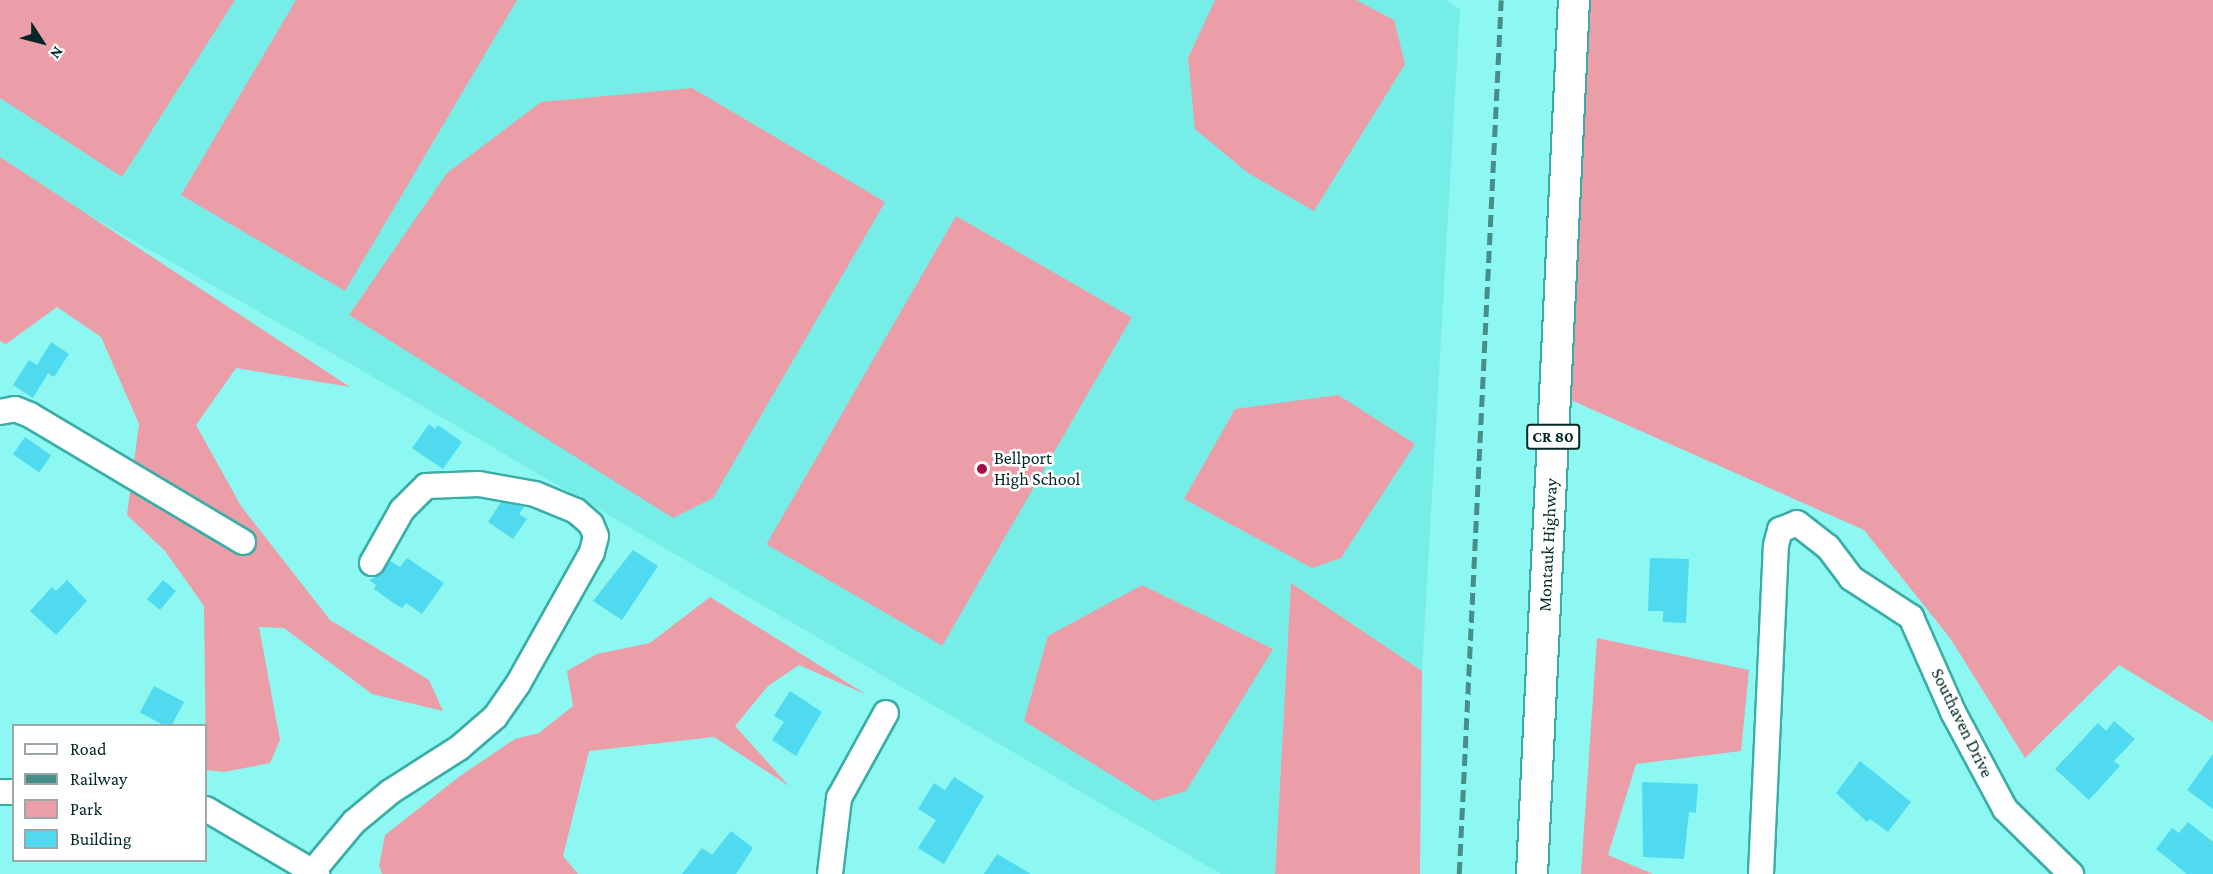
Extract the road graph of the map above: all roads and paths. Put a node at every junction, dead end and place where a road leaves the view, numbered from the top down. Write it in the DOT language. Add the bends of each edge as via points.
graph roads {
  1 [pos="1574,0"];
  2 [pos="0,411"];
  3 [pos="243,542"];
  4 [pos="372,562"];
  5 [pos="886,713"];
  6 [pos="207,810"];
  7 [pos="315,873"];
  8 [pos="830,874"];
  9 [pos="1532,874"];
  10 [pos="1761,874"];
  11 [pos="2071,874"];
  1 -- 9 [label="main road, Montauk Highway / CR 80"];
  2 -- 3 [label="street" via="15,409 30,415"];
  4 -- 7 [label="street" via="402,510 426,486 480,484 534,494 576,511 591,524 596,536 592,552 518,684 495,717 459,748 390,792 354,822"];
  5 -- 8 [label="street" via="839,798"];
  6 -- 7 [label="street"];
  10 -- 11 [label="street, Southaven Drive" via="1780,530 1788,523 1807,528 1828,547 1851,578 1911,617 1953,711 2005,809"];
}
